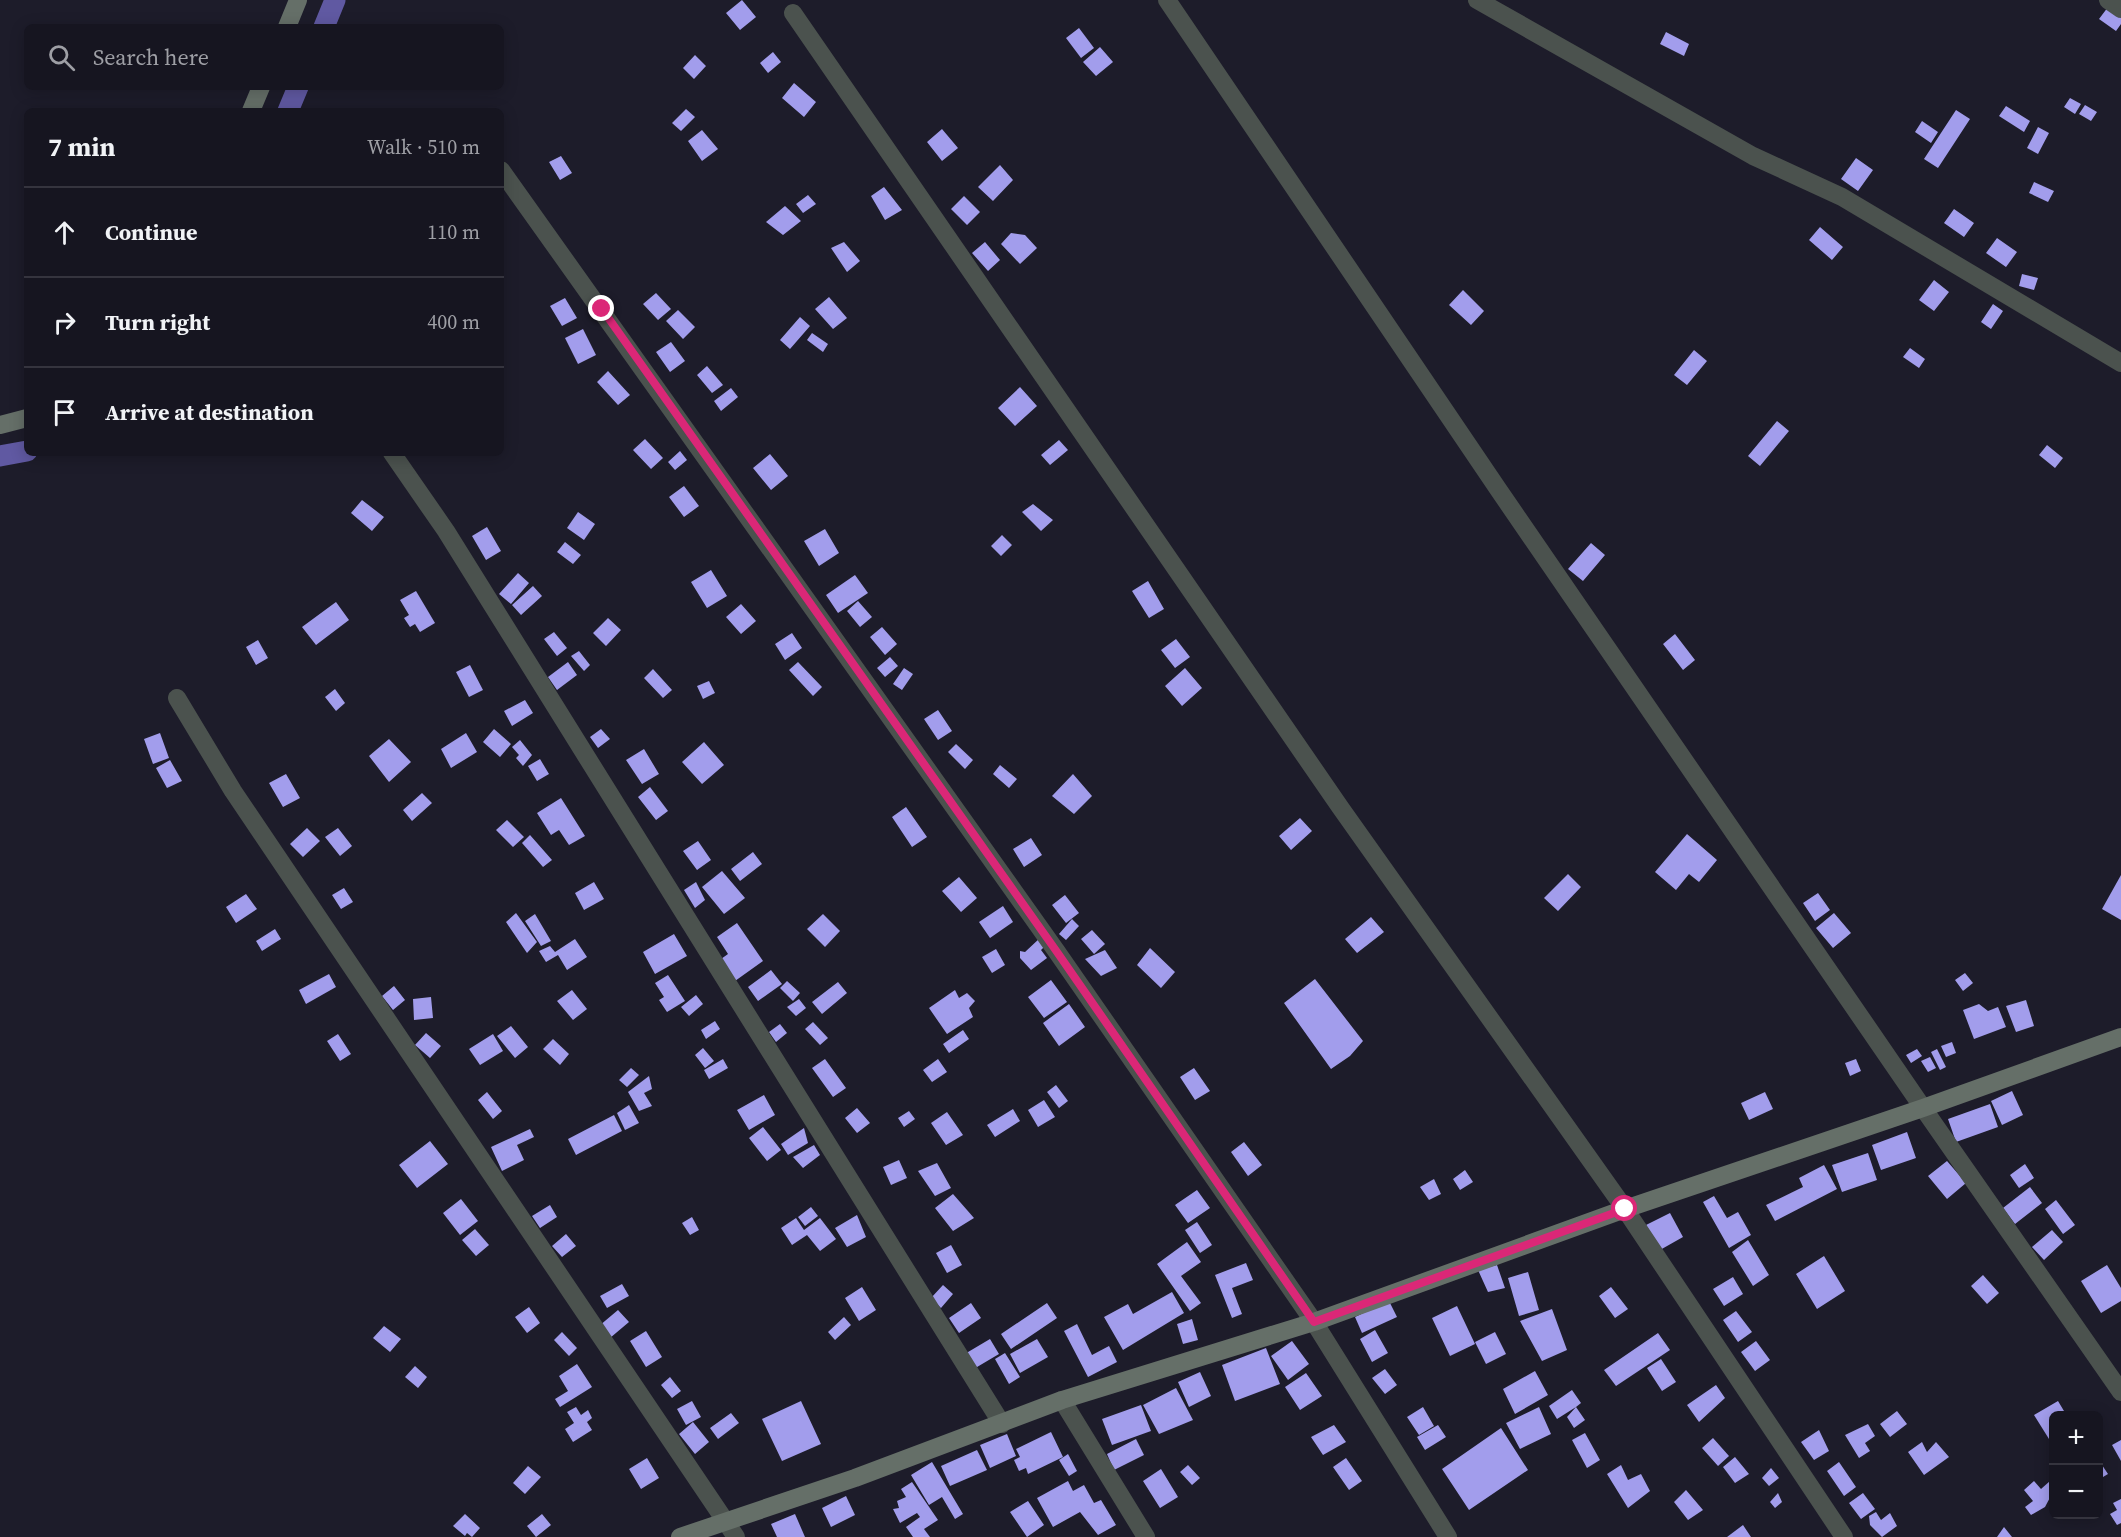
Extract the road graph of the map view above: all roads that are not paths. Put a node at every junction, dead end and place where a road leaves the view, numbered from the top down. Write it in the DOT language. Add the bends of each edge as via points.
graph roads {
  1 [pos="298,0"];
  2 [pos="1167,0"];
  3 [pos="1477,0"];
  4 [pos="2109,0"];
  5 [pos="2121,9"];
  6 [pos="793,13"];
  7 [pos="288,24"];
  8 [pos="260,90"];
  9 [pos="252,108"];
  10 [pos="504,174"];
  11 [pos="2121,363"];
  12 [pos="24,419"];
  13 [pos="0,425"];
  14 [pos="394,456"];
  15 [pos="177,698"];
  16 [pos="2121,1036"];
  17 [pos="1923,1108"];
  18 [pos="1625,1209"];
  19 [pos="1314,1322"];
  20 [pos="2121,1392"];
  21 [pos="1062,1400"];
  22 [pos="1002,1424"];
  23 [pos="726,1521"];
  24 [pos="680,1537"];
  25 [pos="736,1537"];
  26 [pos="1146,1537"];
  27 [pos="1448,1537"];
  28 [pos="1844,1537"];
  1 -- 7 [label="street"];
  2 -- 17 [label="street"];
  3 -- 11 [label="street" via="1753,156 1842,197"];
  4 -- 5 [label="street"];
  6 -- 18 [label="street" via="1340,807"];
  8 -- 9 [label="street"];
  10 -- 19 [label="street" via="1057,952"];
  12 -- 13 [label="street"];
  14 -- 22 [label="street" via="446,531"];
  15 -- 23 [label="street" via="233,791"];
  16 -- 17 [label="street"];
  17 -- 18 [label="street"];
  17 -- 20 [label="street"];
  18 -- 19 [label="street"];
  18 -- 28 [label="street"];
  19 -- 21 [label="street"];
  19 -- 27 [label="street"];
  21 -- 22 [label="street"];
  21 -- 26 [label="street"];
  22 -- 23 [label="street"];
  23 -- 24 [label="street"];
  23 -- 25 [label="street"];
}
